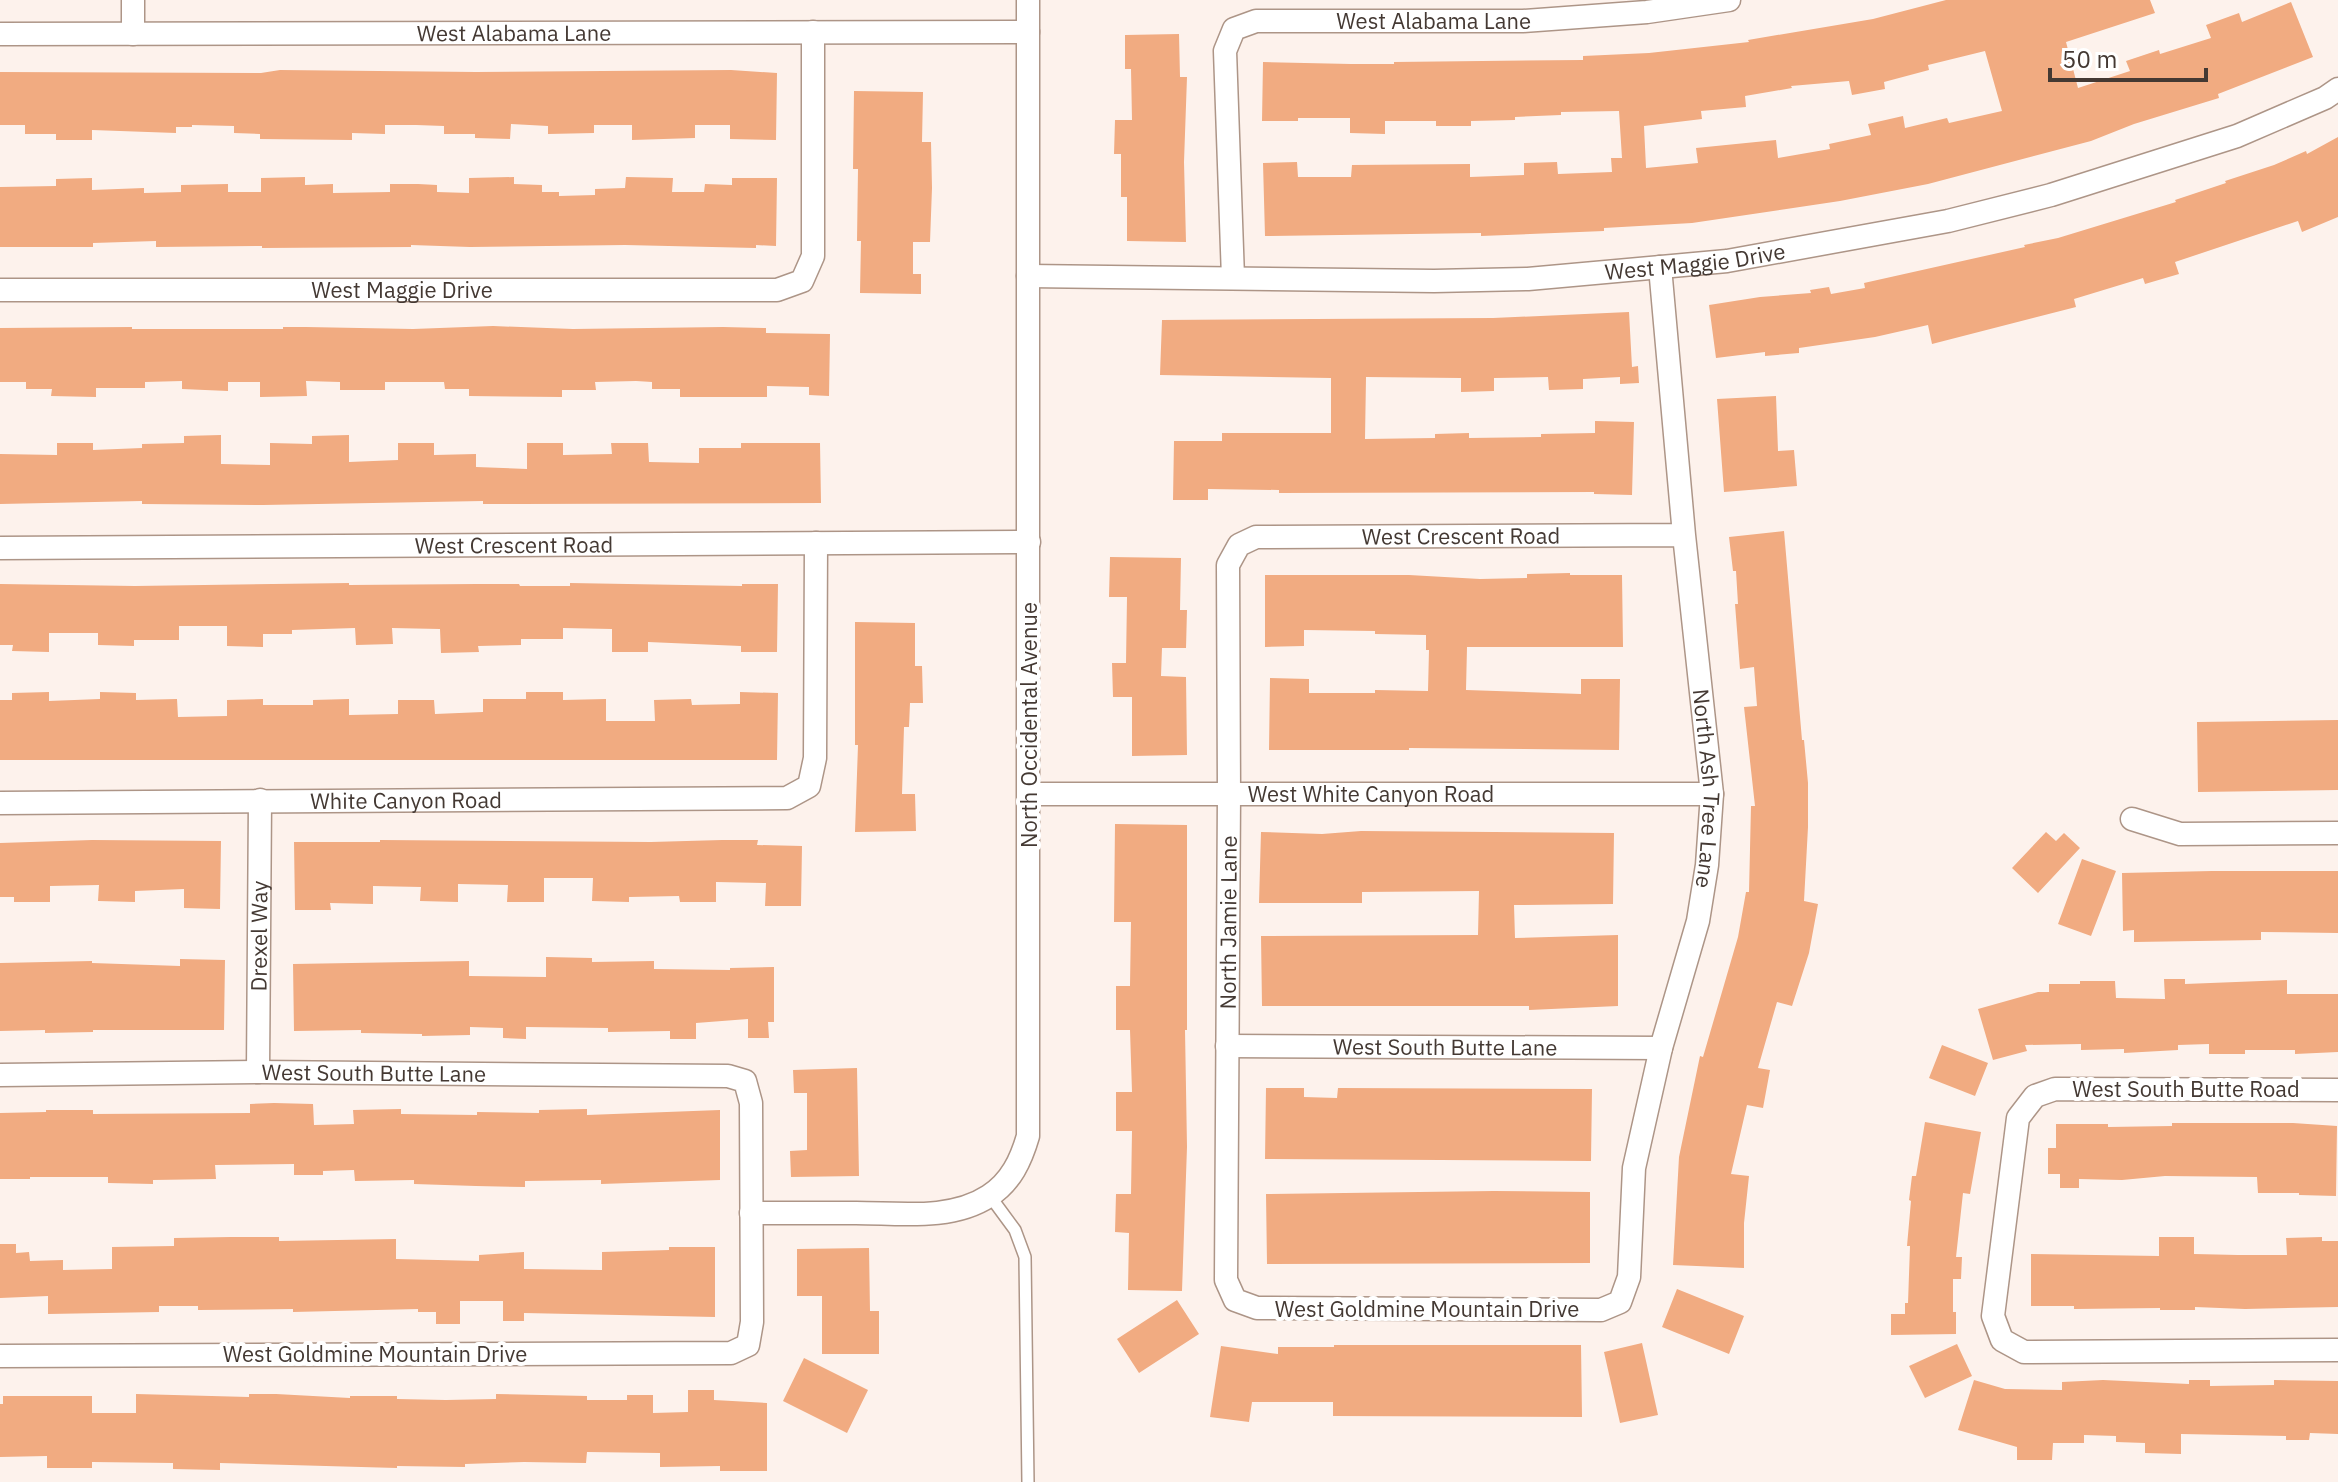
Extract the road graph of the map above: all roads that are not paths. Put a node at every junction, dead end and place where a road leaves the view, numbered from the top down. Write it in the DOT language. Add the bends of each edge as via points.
graph roads {
  1 [pos="133,0"];
  2 [pos="1028,0"];
  3 [pos="1729,0"];
  4 [pos="1646,6"];
  5 [pos="813,32"];
  6 [pos="1028,32"];
  7 [pos="0,34"];
  8 [pos="133,34"];
  9 [pos="2338,89"];
  10 [pos="1660,267"];
  11 [pos="1028,276"];
  12 [pos="1233,278"];
  13 [pos="0,290"];
  14 [pos="1684,535"];
  15 [pos="1029,542"];
  16 [pos="816,543"];
  17 [pos="1239,545"];
  18 [pos="0,548"];
  19 [pos="1029,794"];
  20 [pos="1229,794"];
  21 [pos="1712,794"];
  22 [pos="260,800"];
  23 [pos="0,803"];
  24 [pos="2132,819"];
  25 [pos="2338,833"];
  26 [pos="1227,1046"];
  27 [pos="1661,1048"];
  28 [pos="258,1072"];
  29 [pos="0,1075"];
  30 [pos="2338,1090"];
  31 [pos="990,1196"];
  32 [pos="751,1213"];
  33 [pos="1235,1300"];
  34 [pos="1620,1302"];
  35 [pos="2338,1350"];
  36 [pos="0,1356"];
  37 [pos="1028,1482"];
  1 -- 8 [label="street"];
  2 -- 6 [label="street, North Occidental Avenue"];
  3 -- 4 [label="street, West Alabama Lane"];
  4 -- 12 [label="street, West Alabama Lane" via="1523,21 1256,21 1234,29 1225,51"];
  5 -- 6 [label="street, West Alabama Lane"];
  5 -- 8 [label="street, West Alabama Lane"];
  5 -- 13 [label="street, West Maggie Drive" via="813,256 802,281 777,290"];
  6 -- 11 [label="street, North Occidental Avenue"];
  7 -- 8 [label="street, West Alabama Lane"];
  9 -- 10 [label="street, West Maggie Drive" via="2237,136 2051,195 1844,242"];
  10 -- 12 [label="street, West Maggie Drive" via="1528,279"];
  10 -- 14 [label="street, North Ash Tree Lane"];
  11 -- 12 [label="street, West Maggie Drive"];
  11 -- 15 [label="street, North Occidental Avenue"];
  14 -- 17 [label="street, West Crescent Road" via="1256,537"];
  14 -- 21 [label="street, North Ash Tree Lane"];
  15 -- 16 [label="street, West Crescent Road"];
  15 -- 19 [label="street, North Occidental Avenue"];
  16 -- 18 [label="street, West Crescent Road"];
  16 -- 22 [label="street, White Canyon Road" via="815,758 809,786 787,798"];
  17 -- 20 [label="street, North Jamie Lane" via="1228,565"];
  19 -- 20 [label="street, West White Canyon Road"];
  19 -- 31 [label="street, North Occidental Avenue" via="1028,1136 1021,1160"];
  20 -- 21 [label="street, West White Canyon Road"];
  20 -- 26 [label="street, North Jamie Lane"];
  21 -- 27 [label="street, North Ash Tree Lane" via="1698,921"];
  22 -- 23 [label="street, White Canyon Road"];
  22 -- 28 [label="street, Drexel Way"];
  24 -- 25 [label="street" via="2180,834"];
  26 -- 27 [label="street, West South Butte Lane"];
  26 -- 33 [label="street, North Jamie Lane" via="1226,1280"];
  27 -- 34 [label="street, North Ash Tree Lane" via="1634,1168 1629,1277"];
  28 -- 29 [label="street, West South Butte Lane"];
  28 -- 32 [label="street, West South Butte Lane" via="728,1076 745,1081 751,1103"];
  30 -- 35 [label="street, West South Butte Road" via="2055,1089 2035,1096 2018,1118 1993,1316 2002,1340 2024,1352"];
  31 -- 32 [label="street, North Occidental Avenue" via="962,1209 931,1213"];
  31 -- 37 [label="lane" via="1015,1230 1025,1257"];
  32 -- 36 [label="street, West Goldmine Mountain Drive" via="752,1322 748,1345 731,1353"];
  33 -- 34 [label="street, West Goldmine Mountain Drive" via="1257,1308 1585,1310"];
}
